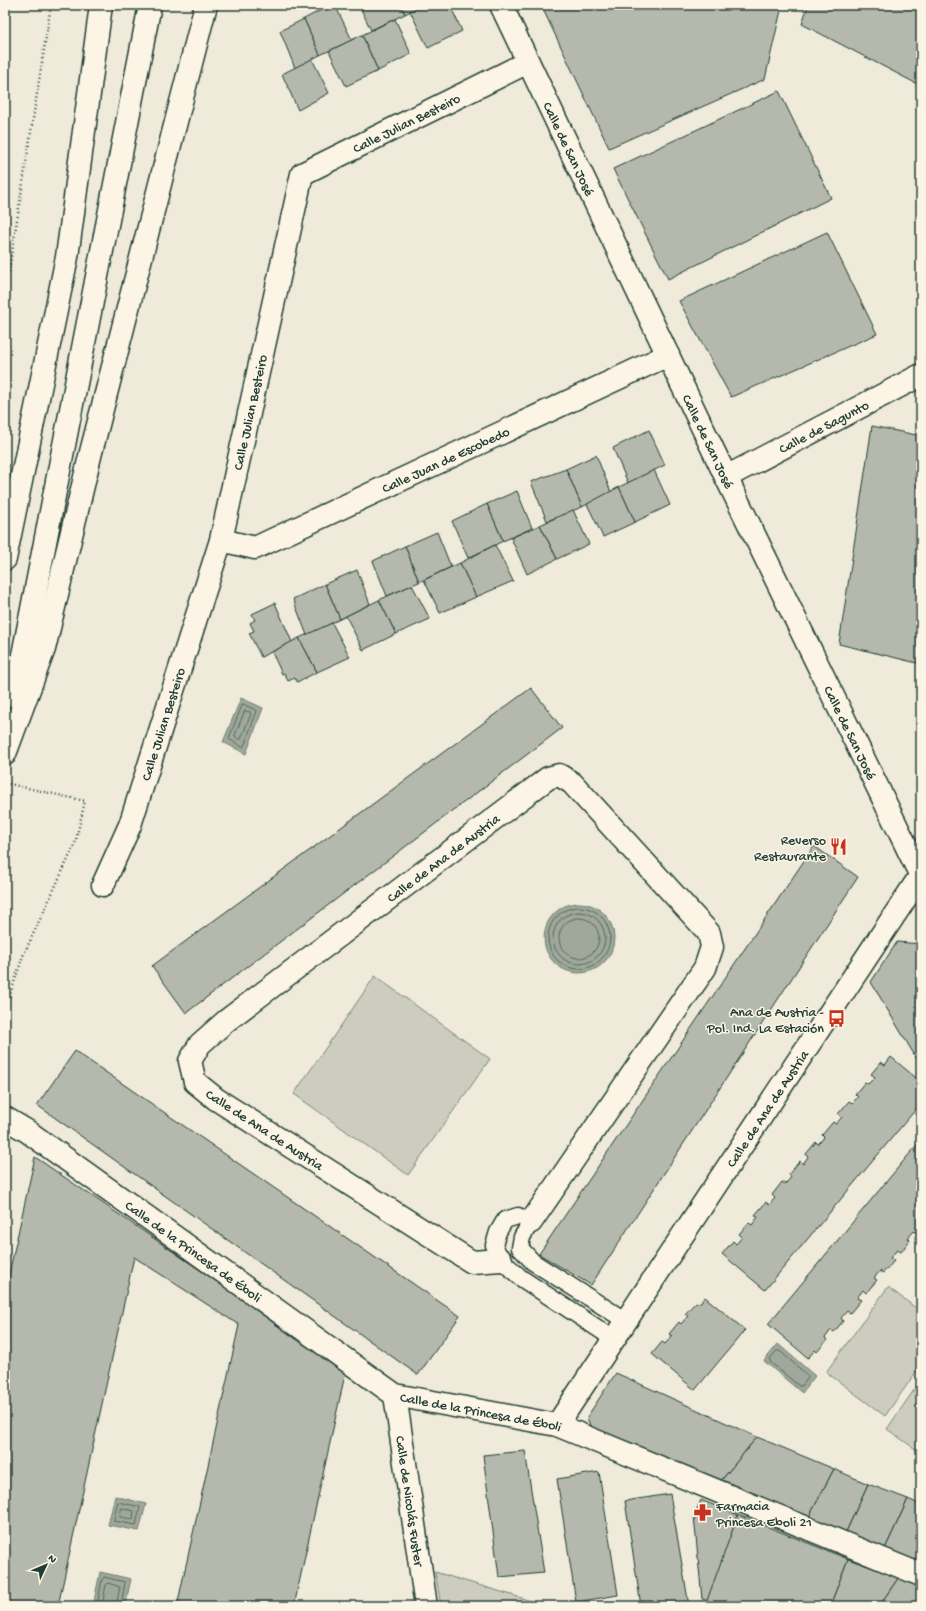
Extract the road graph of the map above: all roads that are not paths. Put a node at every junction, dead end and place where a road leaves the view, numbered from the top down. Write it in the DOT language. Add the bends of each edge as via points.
graph roads {
  1 [pos="101,5"];
  2 [pos="150,5"];
  3 [pos="206,5"];
  4 [pos="501,5"];
  5 [pos="528,62"];
  6 [pos="668,355"];
  7 [pos="921,374"];
  8 [pos="726,477"];
  9 [pos="221,540"];
  10 [pos="5,559"];
  11 [pos="5,746"];
  12 [pos="5,754"];
  13 [pos="921,876"];
  14 [pos="103,885"];
  15 [pos="5,1118"];
  16 [pos="531,1222"];
  17 [pos="501,1260"];
  18 [pos="626,1321"];
  19 [pos="614,1339"];
  20 [pos="395,1396"];
  21 [pos="557,1425"];
  22 [pos="921,1575"];
  23 [pos="426,1606"];
  1 -- 10 [label="main road" via="67,257"];
  2 -- 11 [label="main road"];
  3 -- 12 [label="main road" via="92,448 44,649"];
  4 -- 5 [label="main road, Calle de San José"];
  5 -- 6 [label="main road, Calle de San José"];
  5 -- 9 [label="main road, Calle Julian Besteiro" via="302,174"];
  6 -- 8 [label="main road, Calle de San José"];
  6 -- 9 [label="main road, Calle Juan de Escobedo" via="255,548"];
  7 -- 8 [label="main road, Calle de Sagunto"];
  8 -- 13 [label="main road, Calle de San José"];
  9 -- 14 [label="main road, Calle Julian Besteiro" via="130,825"];
  13 -- 18 [label="main road, Calle de Ana de Austria"];
  15 -- 20 [label="main road, Calle de la Princesa de Éboli" via="27,1131"];
  16 -- 17 [label="lane" via="518,1216 505,1220 494,1245"];
  16 -- 17 [label="main road, Calle de Ana de Austria" via="705,968 712,947 709,933 572,783 559,775 548,778 226,1021 200,1044 190,1061 195,1082 216,1099 472,1262"];
  16 -- 18 [label="lane, Calle de Ana de Austria" via="522,1237 520,1248 533,1262"];
  17 -- 19 [label="lane" via="521,1278"];
  18 -- 19 [label="main road, Calle de Ana de Austria"];
  19 -- 21 [label="main road, Calle de Ana de Austria"];
  20 -- 21 [label="main road, Calle de la Princesa de Éboli"];
  20 -- 23 [label="main road, Calle de Nicolás Fuster"];
  21 -- 22 [label="main road, Calle de la Princesa de Éboli"];
}
